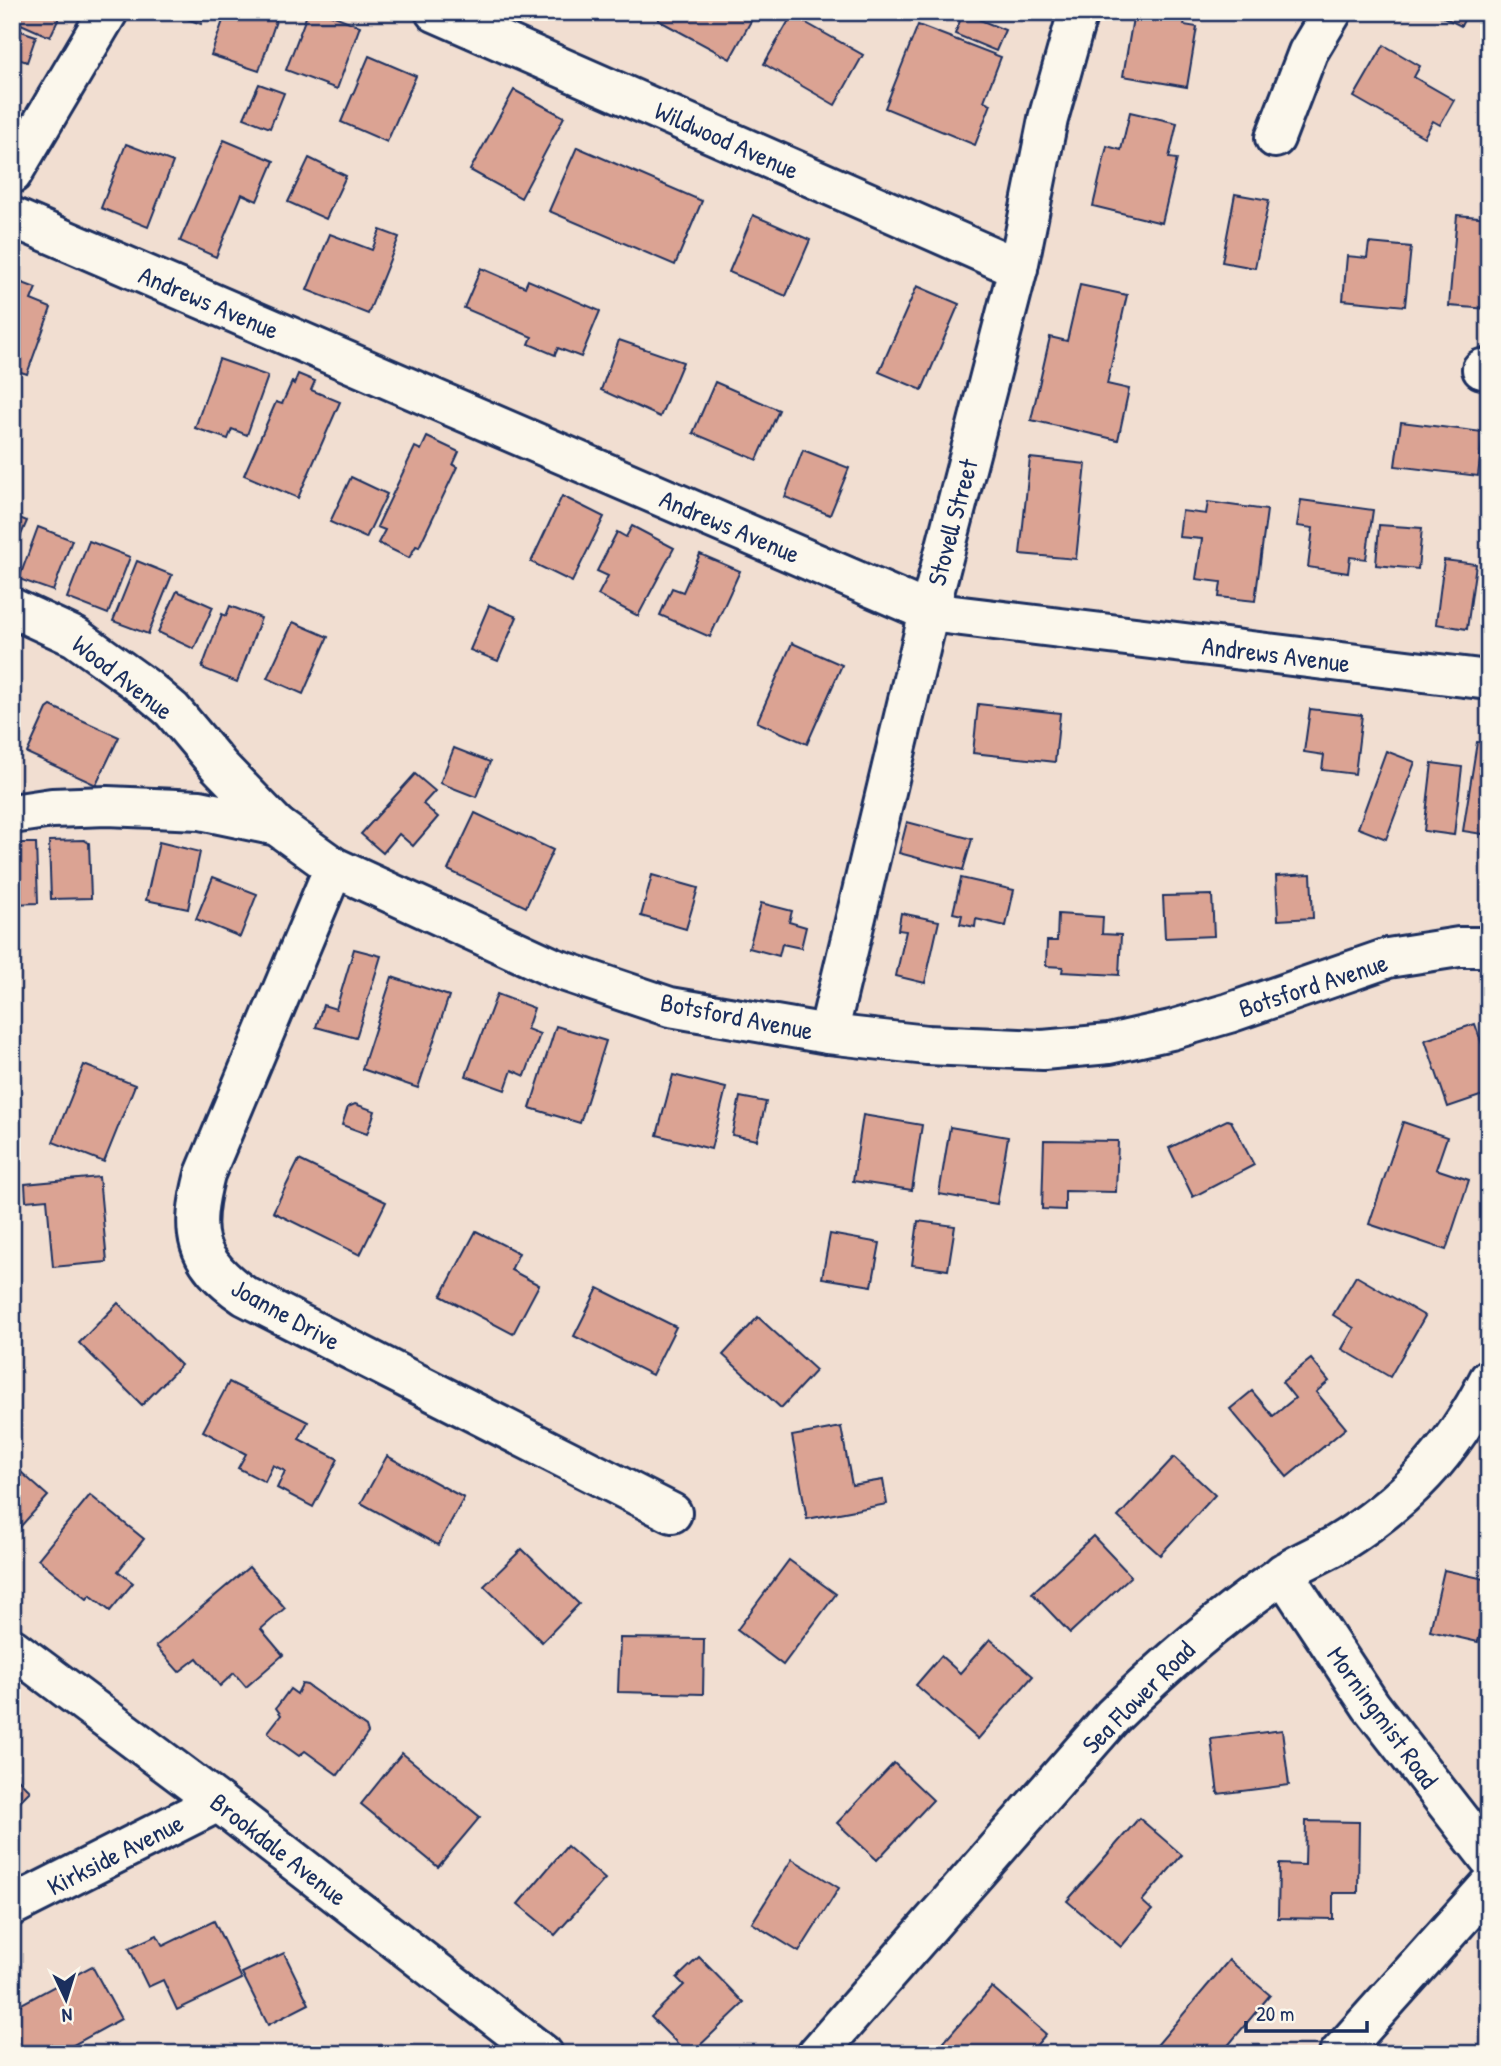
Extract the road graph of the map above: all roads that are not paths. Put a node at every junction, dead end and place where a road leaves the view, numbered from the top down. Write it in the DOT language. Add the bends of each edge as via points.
graph roads {
  1 [pos="108,12"];
  2 [pos="435,12"];
  3 [pos="1078,12"];
  4 [pos="1332,12"];
  5 [pos="1275,138"];
  6 [pos="12,174"];
  7 [pos="12,217"];
  8 [pos="1018,268"];
  9 [pos="12,608"];
  10 [pos="929,612"];
  11 [pos="1489,680"];
  12 [pos="12,814"];
  13 [pos="277,826"];
  14 [pos="334,867"];
  15 [pos="1489,947"];
  16 [pos="828,1034"];
  17 [pos="1489,1379"];
  18 [pos="672,1513"];
  19 [pos="1283,1573"];
  20 [pos="12,1647"];
  21 [pos="218,1802"];
  22 [pos="1489,1858"];
  23 [pos="1489,1886"];
  24 [pos="12,1906"];
  25 [pos="543,2054"];
  26 [pos="817,2054"];
  27 [pos="1339,2054"];
  1 -- 6 [label="street"];
  2 -- 8 [label="street, Wildwood Avenue"];
  3 -- 8 [label="street, Stovell Street" via="1048,119"];
  4 -- 5 [label="street" via="1308,52"];
  7 -- 10 [label="street, Andrews Avenue"];
  8 -- 10 [label="street, Stovell Street"];
  9 -- 13 [label="street, Wood Avenue" via="75,637 146,688 172,710"];
  10 -- 11 [label="street, Andrews Avenue"];
  10 -- 16 [label="street, Stovell Street"];
  12 -- 13 [label="street, Botsford Avenue" via="120,806 200,810"];
  13 -- 14 [label="street, Botsford Avenue"];
  14 -- 16 [label="street, Botsford Avenue" via="554,968 670,1007"];
  14 -- 18 [label="street, Joanne Drive" via="205,1174 196,1223 206,1256 214,1271 245,1296"];
  15 -- 16 [label="street, Botsford Avenue" via="1388,958 1229,1013 1109,1044 1043,1050 927,1045"];
  17 -- 19 [label="street, Sea Flower Road" via="1452,1443 1423,1476 1381,1515"];
  19 -- 22 [label="street, Morningmist Road" via="1371,1706"];
  19 -- 26 [label="street, Sea Flower Road" via="1165,1665 1113,1716"];
  20 -- 21 [label="street, Brookdale Avenue"];
  21 -- 24 [label="street, Kirkside Avenue"];
  21 -- 25 [label="street, Brookdale Avenue"];
  23 -- 27 [label="street"];
}
